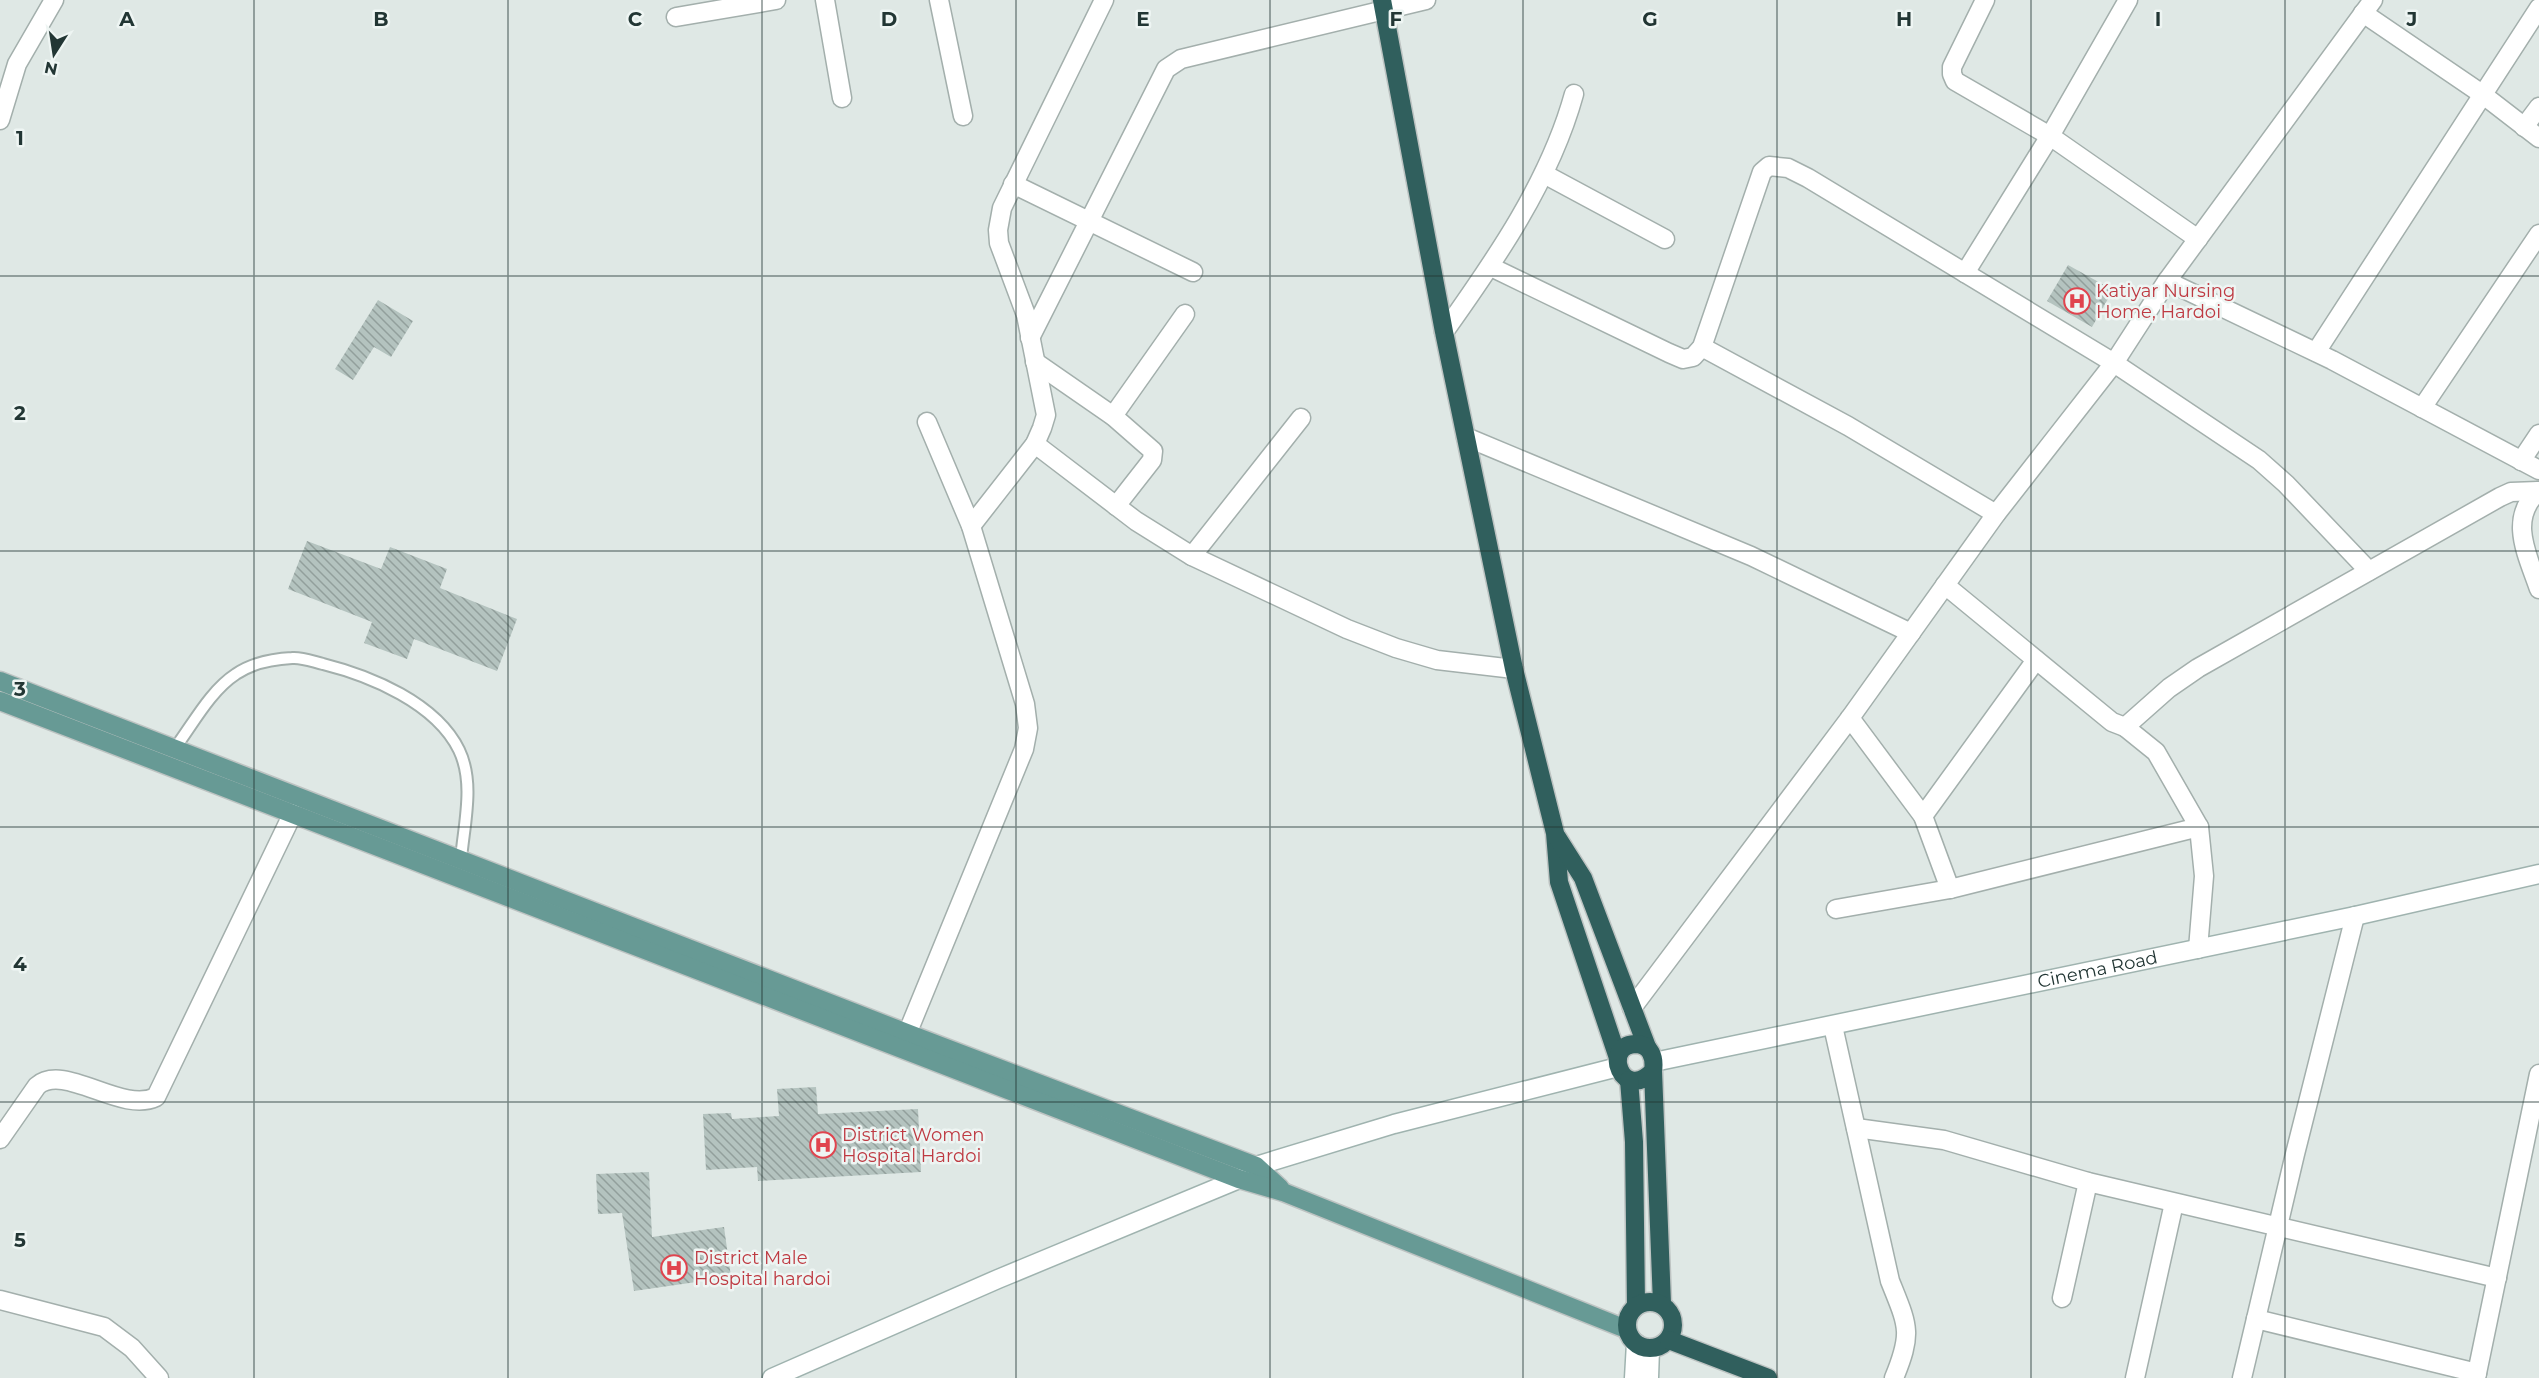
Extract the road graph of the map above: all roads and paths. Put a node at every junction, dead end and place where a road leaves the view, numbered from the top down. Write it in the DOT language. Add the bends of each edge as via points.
graph roads {
  1 [pos="54,0"];
  2 [pos="776,0"];
  3 [pos="825,0"];
  4 [pos="939,0"];
  5 [pos="1104,0"];
  6 [pos="1426,0"];
  7 [pos="1985,0"];
  8 [pos="2128,0"];
  9 [pos="1383,6"];
  10 [pos="2368,7"];
  11 [pos="2539,8"];
  12 [pos="676,17"];
  13 [pos="8,68"];
  14 [pos="1574,94"];
  15 [pos="2481,94"];
  16 [pos="842,98"];
  17 [pos="2539,107"];
  18 [pos="963,116"];
  19 [pos="0,120"];
  20 [pos="2524,127"];
  21 [pos="2050,136"];
  22 [pos="2539,138"];
  23 [pos="1544,174"];
  24 [pos="1013,184"];
  25 [pos="1089,221"];
  26 [pos="2539,234"];
  27 [pos="1665,238"];
  28 [pos="2198,239"];
  29 [pos="1491,267"];
  30 [pos="1194,272"];
  31 [pos="1965,273"];
  32 [pos="2167,281"];
  33 [pos="1185,314"];
  34 [pos="1444,332"];
  35 [pos="1030,338"];
  36 [pos="1702,347"];
  37 [pos="2316,351"];
  38 [pos="1035,362"];
  39 [pos="2114,363"];
  40 [pos="2422,408"];
  41 [pos="1113,416"];
  42 [pos="1301,418"];
  43 [pos="927,422"];
  44 [pos="2539,434"];
  45 [pos="1466,437"];
  46 [pos="1035,444"];
  47 [pos="2521,461"];
  48 [pos="2539,470"];
  49 [pos="2539,491"];
  50 [pos="1116,506"];
  51 [pos="1996,514"];
  52 [pos="971,526"];
  53 [pos="1192,556"];
  54 [pos="2369,571"];
  55 [pos="1946,585"];
  56 [pos="2539,589"];
  57 [pos="1911,633"];
  58 [pos="2036,660"];
  59 [pos="1514,669"];
  60 [pos="0,681"];
  61 [pos="0,701"];
  62 [pos="1850,718"];
  63 [pos="2125,726"];
  64 [pos="175,748"];
  65 [pos="292,813"];
  66 [pos="1923,816"];
  67 [pos="2199,827"];
  68 [pos="1554,833"];
  69 [pos="461,859"];
  70 [pos="2539,874"];
  71 [pos="1950,889"];
  72 [pos="1836,909"];
  73 [pos="2355,916"];
  74 [pos="2198,949"];
  75 [pos="1632,1008"];
  76 [pos="1833,1026"];
  77 [pos="907,1034"];
  78 [pos="1651,1060"];
  79 [pos="1622,1068"];
  80 [pos="2539,1074"];
  81 [pos="2536,1100"];
  82 [pos="1856,1128"];
  83 [pos="3,1130"];
  84 [pos="1256,1166"];
  85 [pos="1239,1179"];
  86 [pos="2088,1182"];
  87 [pos="1283,1192"];
  88 [pos="2174,1203"];
  89 [pos="2277,1228"];
  90 [pos="2497,1278"];
  91 [pos="2062,1298"];
  92 [pos="0,1300"];
  93 [pos="1662,1304"];
  94 [pos="1636,1305"];
  95 [pos="2256,1319"];
  96 [pos="1638,1340"];
  97 [pos="1669,1340"];
  98 [pos="2476,1375"];
  99 [pos="159,1378"];
  100 [pos="772,1378"];
  101 [pos="1634,1378"];
  102 [pos="1649,1378"];
  103 [pos="1768,1378"];
  104 [pos="1894,1378"];
  105 [pos="2135,1378"];
  106 [pos="2242,1378"];
  1 -- 13 [label="street"];
  2 -- 12 [label="street"];
  3 -- 16 [label="street"];
  4 -- 18 [label="street"];
  5 -- 24 [label="street"];
  6 -- 9 [label="street"];
  7 -- 21 [label="street" via="1952,67 1955,81"];
  8 -- 21 [label="street"];
  9 -- 25 [label="street" via="1181,59 1166,69"];
  9 -- 34 [label="highway"];
  10 -- 15 [label="street"];
  10 -- 28 [label="street"];
  11 -- 15 [label="street"];
  13 -- 19 [label="street"];
  14 -- 23 [label="street"];
  15 -- 20 [label="street"];
  15 -- 37 [label="street"];
  17 -- 20 [label="street"];
  20 -- 22 [label="street"];
  21 -- 28 [label="street"];
  21 -- 31 [label="street"];
  23 -- 27 [label="street"];
  23 -- 29 [label="street"];
  24 -- 25 [label="street"];
  24 -- 35 [label="street" via="1002,208 999,237"];
  25 -- 30 [label="street"];
  25 -- 35 [label="street"];
  26 -- 40 [label="street"];
  28 -- 32 [label="street"];
  29 -- 34 [label="street"];
  29 -- 36 [label="street" via="1683,359 1694,357"];
  31 -- 36 [label="street" via="1808,178 1788,168 1769,166 1762,172"];
  31 -- 39 [label="street"];
  32 -- 37 [label="street"];
  32 -- 39 [label="street"];
  33 -- 41 [label="street"];
  34 -- 45 [label="highway"];
  35 -- 38 [label="street"];
  36 -- 51 [label="street" via="1848,426"];
  37 -- 40 [label="street"];
  38 -- 41 [label="street"];
  38 -- 46 [label="street" via="1046,415"];
  39 -- 51 [label="street"];
  39 -- 54 [label="street" via="2259,460"];
  40 -- 47 [label="street"];
  41 -- 50 [label="street" via="1153,451 1152,460"];
  42 -- 53 [label="street"];
  43 -- 52 [label="street"];
  44 -- 47 [label="street"];
  45 -- 57 [label="street" via="1751,556"];
  45 -- 59 [label="highway"];
  46 -- 50 [label="street"];
  46 -- 52 [label="street"];
  47 -- 48 [label="street"];
  49 -- 54 [label="street" via="2511,492 2500,497"];
  49 -- 56 [label="street" via="2528,501 2522,527"];
  50 -- 53 [label="street"];
  51 -- 55 [label="street"];
  52 -- 77 [label="street" via="1025,704 1028,728 1023,749"];
  53 -- 59 [label="street" via="1396,648 1437,660"];
  54 -- 63 [label="street" via="2198,668"];
  55 -- 57 [label="street"];
  55 -- 58 [label="street"];
  57 -- 62 [label="street"];
  58 -- 63 [label="street" via="2112,722"];
  58 -- 66 [label="street"];
  59 -- 68 [label="highway"];
  60 -- 64 [label="main road"];
  61 -- 65 [label="main road"];
  62 -- 66 [label="street"];
  62 -- 75 [label="street"];
  63 -- 67 [label="street" via="2156,752"];
  64 -- 69 [label="main road"];
  64 -- 69 [label="lane" via="221,686 256,663 294,657 355,672 388,686 439,722 459,750 468,780"];
  65 -- 83 [label="street" via="156,1097 145,1102 133,1101 60,1080 43,1080"];
  65 -- 85 [label="main road"];
  66 -- 71 [label="street"];
  67 -- 71 [label="street"];
  67 -- 74 [label="street" via="2204,876"];
  68 -- 75 [label="highway" via="1583,878"];
  68 -- 79 [label="highway" via="1559,882"];
  69 -- 77 [label="main road"];
  70 -- 73 [label="street, Cinema Road"];
  71 -- 72 [label="street"];
  73 -- 74 [label="street, Cinema Road"];
  73 -- 89 [label="street"];
  74 -- 76 [label="street, Cinema Road"];
  75 -- 78 [label="highway"];
  76 -- 78 [label="street, Cinema Road"];
  76 -- 82 [label="street"];
  77 -- 84 [label="main road"];
  78 -- 79 [label="highway" via="1647,1078 1638,1081"];
  78 -- 79 [label="highway" via="1638,1044 1629,1045 1622,1050"];
  78 -- 93 [label="highway"];
  79 -- 84 [label="street" via="1394,1124"];
  79 -- 94 [label="highway" via="1634,1132"];
  80 -- 81 [label="street"];
  81 -- 90 [label="street"];
  82 -- 86 [label="street" via="1944,1140"];
  82 -- 104 [label="street" via="1890,1281 1906,1322 1904,1354"];
  84 -- 85 [label="street"];
  84 -- 87 [label="main road"];
  85 -- 87 [label="main road"];
  85 -- 100 [label="street"];
  86 -- 88 [label="street"];
  86 -- 91 [label="street"];
  87 -- 96 [label="main road"];
  88 -- 89 [label="street"];
  88 -- 105 [label="street"];
  89 -- 90 [label="street"];
  89 -- 95 [label="street"];
  90 -- 98 [label="street"];
  92 -- 99 [label="street" via="104,1327 132,1348"];
  93 -- 94 [label="highway" via="1649,1301"];
  93 -- 97 [label="highway" via="1671,1314 1674,1327"];
  94 -- 96 [label="highway" via="1628,1316"];
  95 -- 98 [label="street"];
  95 -- 106 [label="street"];
  96 -- 97 [label="highway" via="1661,1346"];
  96 -- 101 [label="street"];
  96 -- 102 [label="street"];
  97 -- 103 [label="highway"];
}
